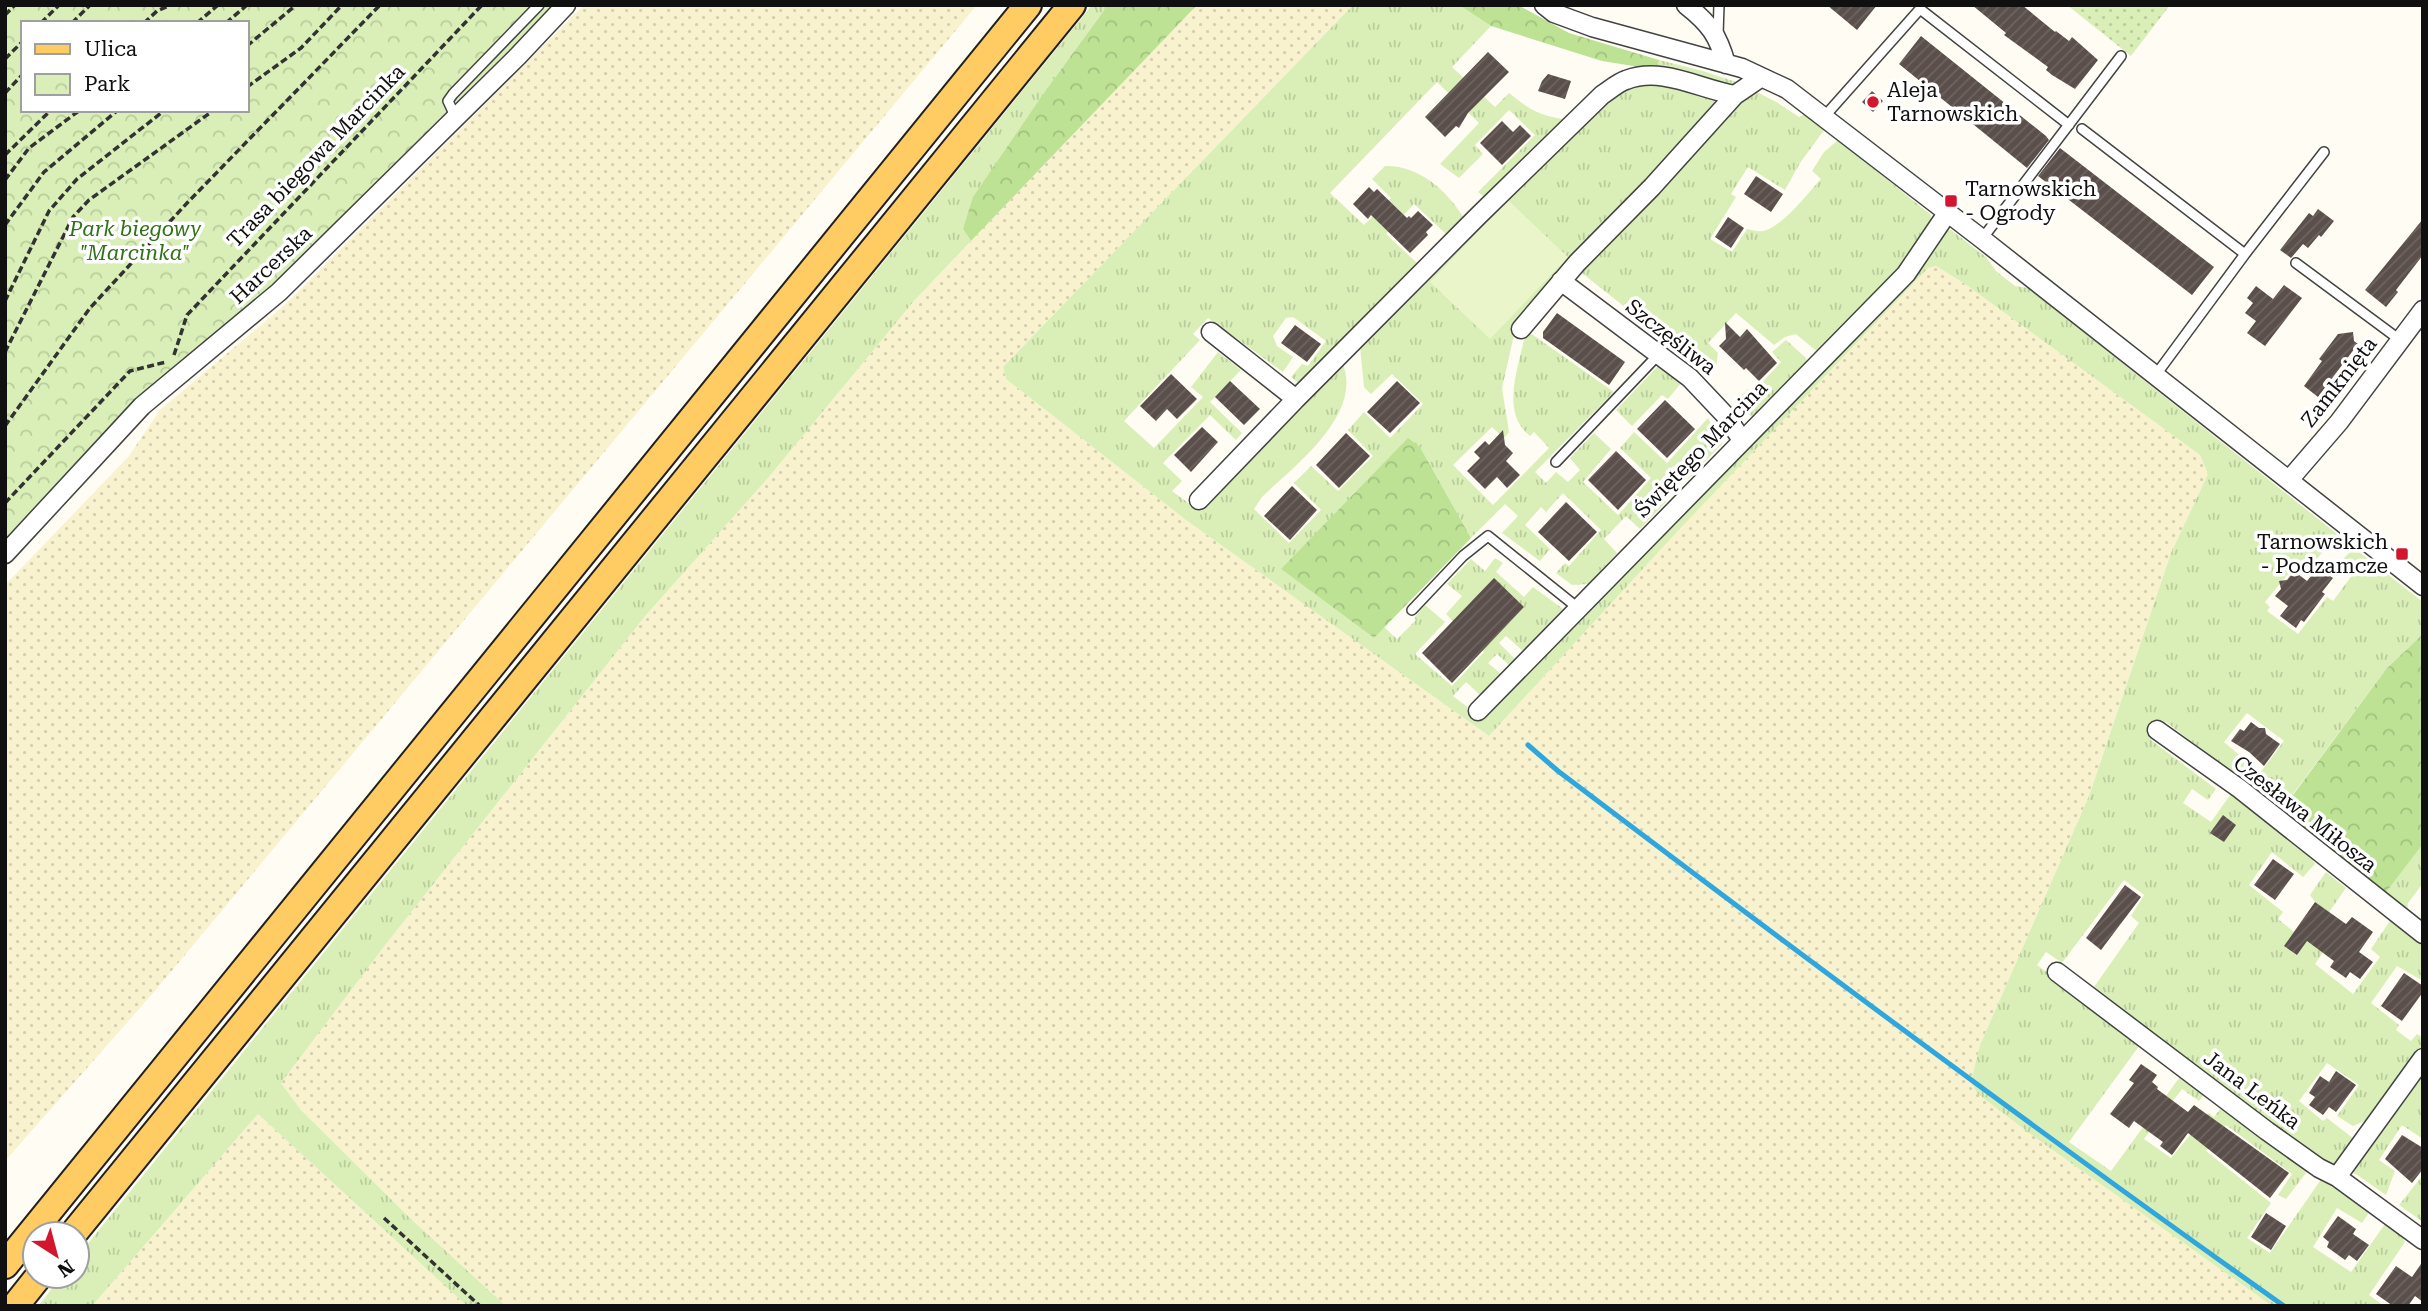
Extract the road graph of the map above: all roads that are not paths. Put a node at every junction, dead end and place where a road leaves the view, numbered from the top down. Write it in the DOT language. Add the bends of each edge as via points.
graph roads {
  1 [pos="539,5"];
  2 [pos="566,5"];
  3 [pos="1028,5"];
  4 [pos="1072,5"];
  5 [pos="1544,5"];
  6 [pos="1686,5"];
  7 [pos="1719,5"];
  8 [pos="1918,7"];
  9 [pos="1718,37"];
  10 [pos="2122,56"];
  11 [pos="1726,64"];
  12 [pos="1760,78"];
  13 [pos="1735,95"];
  14 [pos="455,116"];
  15 [pos="1824,117"];
  16 [pos="2069,125"];
  17 [pos="2082,129"];
  18 [pos="2324,152"];
  19 [pos="1948,212"];
  20 [pos="1982,239"];
  21 [pos="2245,254"];
  22 [pos="2297,263"];
  23 [pos="1561,281"];
  24 [pos="2423,310"];
  25 [pos="1521,330"];
  26 [pos="1212,332"];
  27 [pos="2400,340"];
  28 [pos="1658,355"];
  29 [pos="2155,376"];
  30 [pos="1296,399"];
  31 [pos="1742,440"];
  32 [pos="1556,462"];
  33 [pos="2289,480"];
  34 [pos="1199,500"];
  35 [pos="5,554"];
  36 [pos="2423,586"];
  37 [pos="1578,608"];
  38 [pos="1412,610"];
  39 [pos="1478,711"];
  40 [pos="2157,730"];
  41 [pos="2423,934"];
  42 [pos="2057,972"];
  43 [pos="2423,1058"];
  44 [pos="2337,1177"];
  45 [pos="84,1220"];
  46 [pos="2423,1240"];
  47 [pos="5,1265"];
  48 [pos="28,1290"];
  49 [pos="15,1306"];
  1 -- 14 [label="lane" via="453,94 448,102"];
  2 -- 14 [label="street, Harcerska"];
  3 -- 47 [label="main road"];
  4 -- 45 [label="main road"];
  5 -- 11 [label="street" via="1592,27"];
  6 -- 9 [label="street"];
  7 -- 9 [label="lane"];
  8 -- 15 [label="lane"];
  8 -- 16 [label="lane"];
  9 -- 11 [label="street"];
  10 -- 16 [label="lane"];
  11 -- 12 [label="street"];
  12 -- 13 [label="street"];
  12 -- 15 [label="street" via="1787,89"];
  13 -- 23 [label="street"];
  13 -- 30 [label="street" via="1659,76 1641,76 1602,95"];
  14 -- 35 [label="street, Harcerska" via="279,292 142,407"];
  15 -- 19 [label="street"];
  16 -- 20 [label="lane"];
  17 -- 21 [label="lane"];
  18 -- 21 [label="lane"];
  19 -- 20 [label="street"];
  19 -- 31 [label="street, Świętego Marcina" via="1906,274"];
  20 -- 29 [label="street"];
  21 -- 29 [label="lane"];
  22 -- 27 [label="lane"];
  23 -- 25 [label="street"];
  23 -- 28 [label="street, Szczęśliwa"];
  24 -- 27 [label="street, Zamknięta"];
  26 -- 30 [label="street"];
  27 -- 33 [label="street, Zamknięta"];
  28 -- 31 [label="street, Szczęśliwa" via="1707,394"];
  28 -- 32 [label="lane"];
  29 -- 33 [label="street"];
  30 -- 34 [label="street"];
  31 -- 37 [label="street, Świętego Marcina"];
  33 -- 36 [label="street"];
  37 -- 38 [label="lane" via="1488,536"];
  37 -- 39 [label="street, Świętego Marcina"];
  40 -- 41 [label="street, Czesława Miłosza" via="2240,789"];
  42 -- 44 [label="street, Jana Leńka" via="2267,1131"];
  43 -- 44 [label="street"];
  44 -- 46 [label="street, Jana Leńka"];
  48 -- 49 [label="main road"];
}
